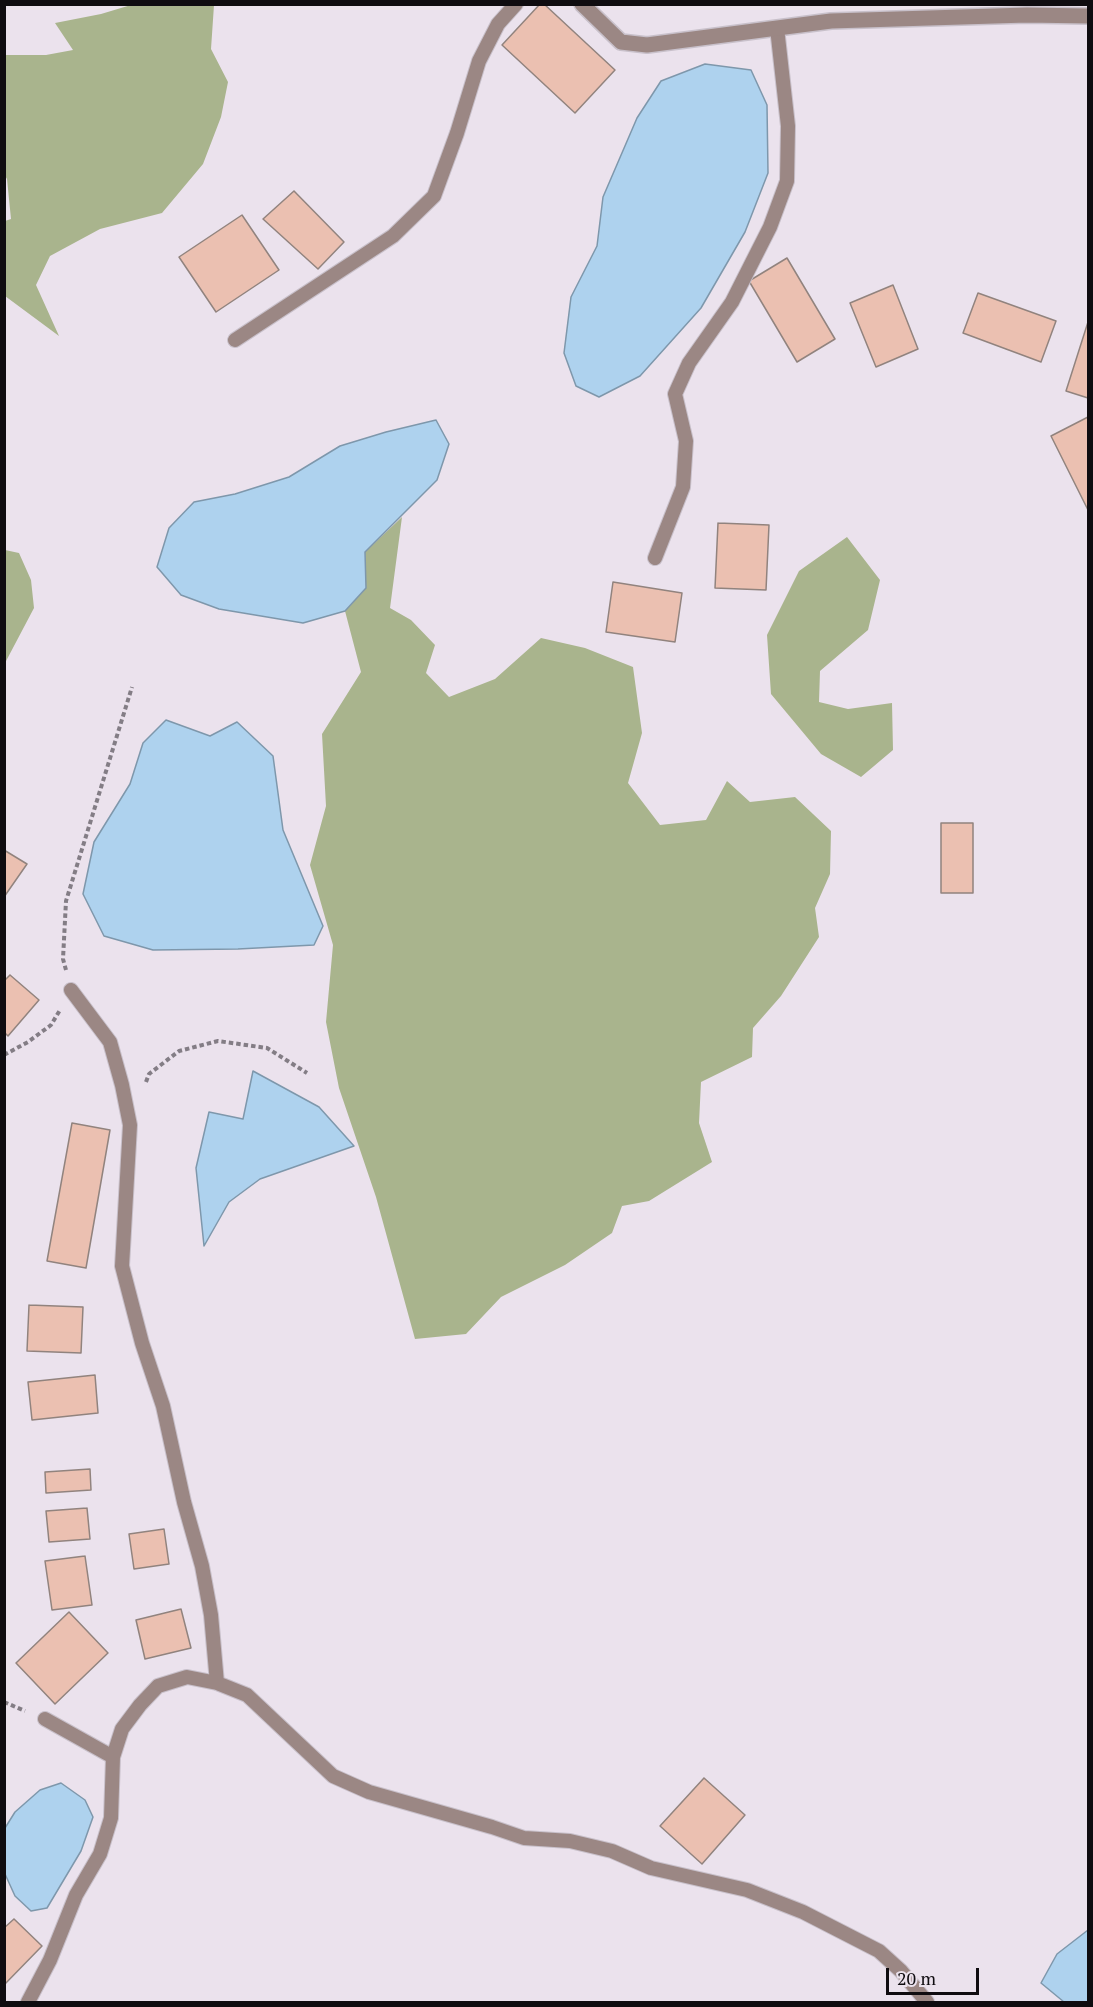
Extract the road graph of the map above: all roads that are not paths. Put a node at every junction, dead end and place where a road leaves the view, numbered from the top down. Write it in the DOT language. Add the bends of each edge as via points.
graph roads {
  1 [pos="516,4"];
  2 [pos="582,4"];
  3 [pos="1089,16"];
  4 [pos="777,28"];
  5 [pos="235,340"];
  6 [pos="655,558"];
  7 [pos="71,990"];
  8 [pos="217,1683"];
  9 [pos="45,1719"];
  10 [pos="113,1757"];
  11 [pos="28,2002"];
  12 [pos="927,2002"];
  1 -- 5 [label="lane" via="498,24 479,61 434,196 393,236"];
  2 -- 4 [label="street" via="621,42 647,45"];
  3 -- 4 [label="street" via="831,21"];
  4 -- 6 [label="lane" via="788,126 787,182 770,227 732,302 689,363 675,394 686,441 683,486"];
  7 -- 8 [label="lane" via="110,1042 122,1085 130,1125 122,1266 163,1406 202,1566"];
  8 -- 10 [label="lane" via="187,1677 158,1686 122,1729"];
  8 -- 12 [label="lane" via="247,1695 333,1776 369,1792 524,1838 570,1841 612,1851 651,1868 747,1890 803,1912 879,1951"];
  9 -- 10 [label="lane"];
  10 -- 11 [label="lane" via="111,1818 100,1854 75,1895 50,1960"];
}
